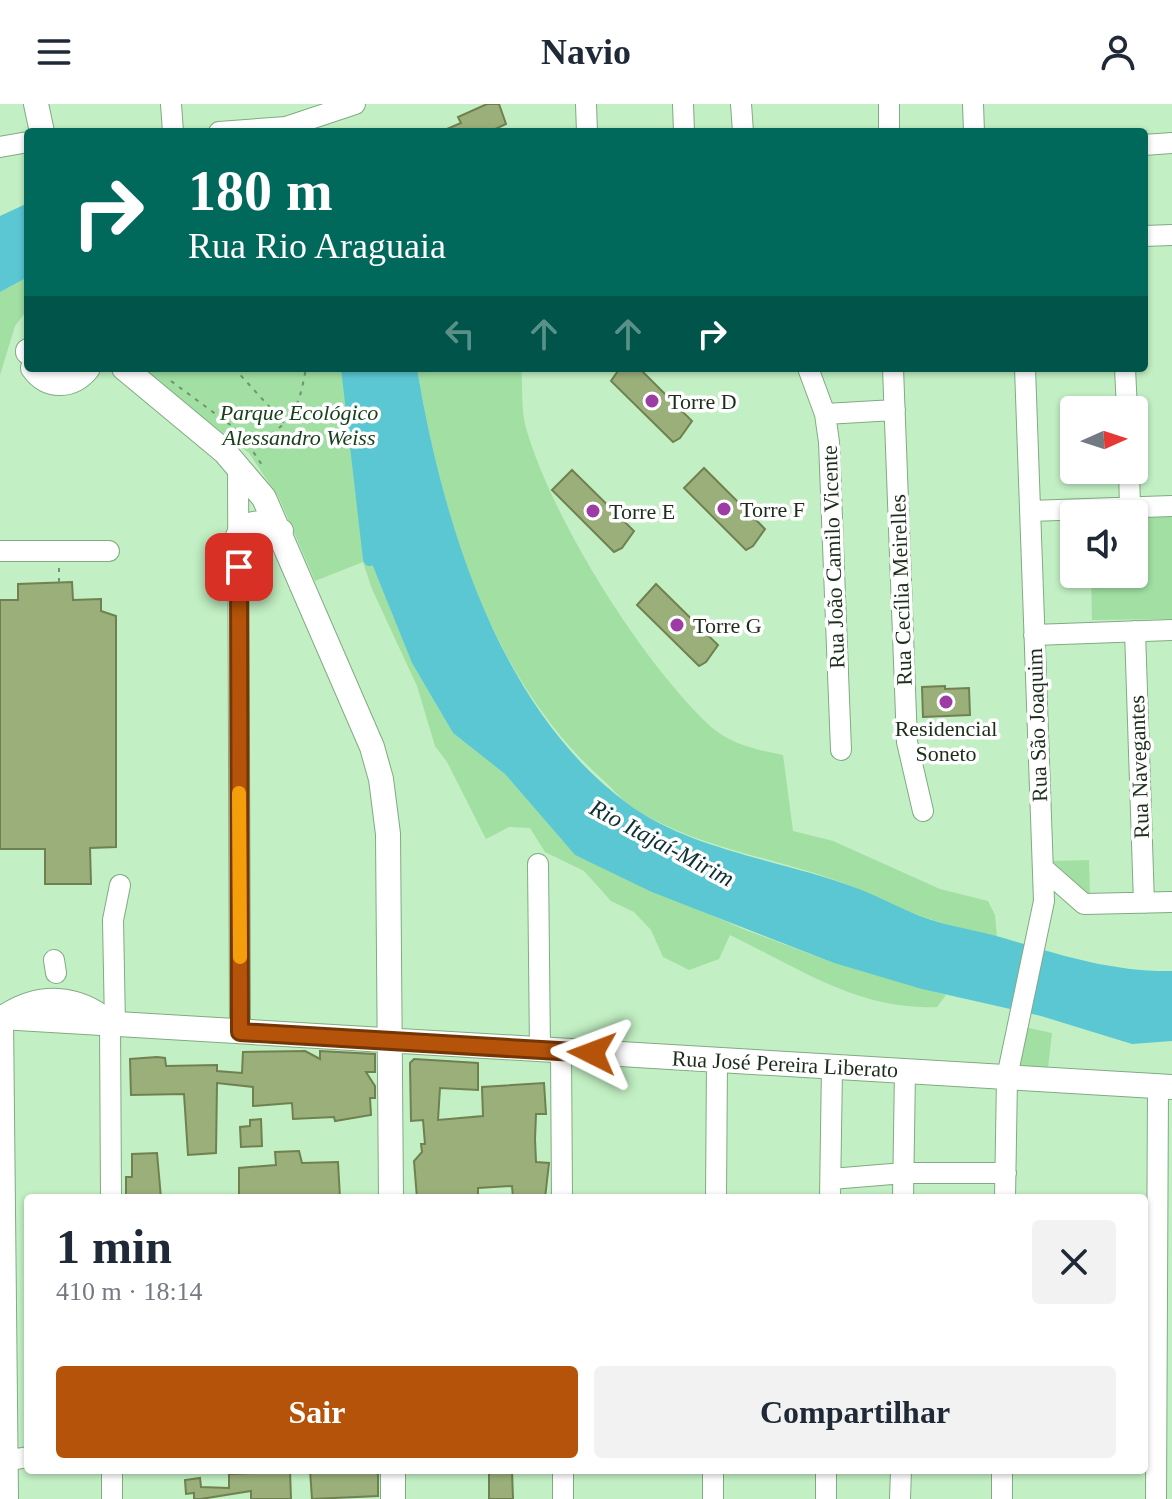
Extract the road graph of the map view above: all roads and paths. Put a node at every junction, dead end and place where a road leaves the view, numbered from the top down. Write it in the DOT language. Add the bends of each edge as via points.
graph roads {
  1 [pos="36,104"];
  2 [pos="171,104"];
  3 [pos="355,104"];
  4 [pos="586,104"];
  5 [pos="683,104"];
  6 [pos="741,104"];
  7 [pos="889,104"];
  8 [pos="973,104"];
  9 [pos="41,128"];
  10 [pos="173,128"];
  11 [pos="273,128"];
  12 [pos="587,128"];
  13 [pos="684,128"];
  14 [pos="743,128"];
  15 [pos="889,128"];
  16 [pos="974,128"];
  17 [pos="24,143"];
  18 [pos="1172,143"];
  19 [pos="1148,145"];
  20 [pos="0,147"];
  21 [pos="1172,235"];
  22 [pos="1148,236"];
  23 [pos="38,372"];
  24 [pos="238,372"];
  25 [pos="305,372"];
  26 [pos="809,372"];
  27 [pos="893,372"];
  28 [pos="1025,372"];
  29 [pos="1125,372"];
  30 [pos="84,373"];
  31 [pos="131,375"];
  32 [pos="1126,396"];
  33 [pos="895,410"];
  34 [pos="825,414"];
  35 [pos="286,425"];
  36 [pos="254,445"];
  37 [pos="238,465"];
  38 [pos="1172,506"];
  39 [pos="1148,507"];
  40 [pos="1060,510"];
  41 [pos="1030,511"];
  42 [pos="281,531"];
  43 [pos="238,536"];
  44 [pos="0,551"];
  45 [pos="109,551"];
  46 [pos="1172,630"];
  47 [pos="1135,631"];
  48 [pos="1034,635"];
  49 [pos="841,750"];
  50 [pos="923,811"];
  51 [pos="538,864"];
  52 [pos="1043,868"];
  53 [pos="120,885"];
  54 [pos="1068,890"];
  55 [pos="1043,893"];
  56 [pos="1172,902"];
  57 [pos="1144,903"];
  58 [pos="58,1011"];
  59 [pos="1,1018"];
  60 [pos="112,1024"];
  61 [pos="240,1032"];
  62 [pos="389,1041"];
  63 [pos="550,1050"];
  64 [pos="717,1060"];
  65 [pos="832,1067"];
  66 [pos="905,1071"];
  67 [pos="1007,1077"];
  68 [pos="1165,1087"];
  69 [pos="904,1173"];
  70 [pos="1006,1173"];
  71 [pos="830,1189"];
  72 [pos="111,1194"];
  73 [pos="391,1194"];
  74 [pos="562,1194"];
  75 [pos="716,1194"];
  76 [pos="903,1194"];
  77 [pos="1005,1194"];
  78 [pos="24,1335"];
  79 [pos="3,1338"];
  80 [pos="12,1460"];
  81 [pos="112,1474"];
  82 [pos="393,1474"];
  83 [pos="563,1474"];
  84 [pos="713,1474"];
  85 [pos="826,1474"];
  86 [pos="901,1474"];
  87 [pos="1002,1474"];
  88 [pos="8,1499"];
  89 [pos="112,1499"];
  90 [pos="393,1499"];
  91 [pos="563,1499"];
  92 [pos="713,1499"];
  93 [pos="826,1499"];
  94 [pos="900,1499"];
  95 [pos="1002,1499"];
  96 [pos="1156,1499"];
  1 -- 9 [label="main road"];
  2 -- 10 [label="street"];
  3 -- 11 [label="street"];
  4 -- 12 [label="street"];
  5 -- 13 [label="street"];
  6 -- 14 [label="street"];
  7 -- 15 [label="street"];
  8 -- 16 [label="street"];
  17 -- 20 [label="street"];
  18 -- 19 [label="street"];
  21 -- 22 [label="street"];
  23 -- 30 [label="main road" via="52,383 71,382"];
  24 -- 35 [label="path"];
  25 -- 35 [label="path"];
  26 -- 34 [label="street, Rua João Camilo Vicente"];
  27 -- 33 [label="street, Rua Cecília Meirelles"];
  28 -- 41 [label="street, Rua São Joaquim"];
  29 -- 32 [label="street"];
  30 -- 31 [label="main road"];
  31 -- 37 [label="main road"];
  33 -- 34 [label="street"];
  33 -- 50 [label="street, Rua Cecília Meirelles" via="907,742"];
  34 -- 49 [label="street, Rua João Camilo Vicente"];
  35 -- 36 [label="path"];
  37 -- 42 [label="main road"];
  37 -- 43 [label="street"];
  38 -- 39 [label="street"];
  40 -- 41 [label="street"];
  41 -- 48 [label="street, Rua São Joaquim"];
  42 -- 43 [label="main road" via="257,523 244,527"];
  42 -- 62 [label="main road" via="361,718 381,779 388,834"];
  43 -- 61 [label="street"];
  44 -- 45 [label="street"];
  46 -- 47 [label="street"];
  47 -- 48 [label="street"];
  47 -- 57 [label="street, Rua Navegantes"];
  48 -- 52 [label="street, Rua São Joaquim"];
  51 -- 63 [label="street"];
  52 -- 54 [label="street"];
  52 -- 55 [label="street, Rua São Joaquim"];
  53 -- 60 [label="street" via="113,920"];
  54 -- 55 [label="street"];
  54 -- 57 [label="street" via="1084,904"];
  55 -- 67 [label="street, Rua São Joaquim"];
  56 -- 57 [label="street"];
  58 -- 59 [label="main road" via="34,1020"];
  58 -- 59 [label="main road" via="29,1004"];
  58 -- 60 [label="main road, Rua José Pereira Liberato" via="85,1006"];
  59 -- 79 [label="street"];
  60 -- 61 [label="main road, Rua José Pereira Liberato"];
  60 -- 72 [label="street"];
  61 -- 62 [label="main road, Rua José Pereira Liberato"];
  62 -- 63 [label="main road, Rua José Pereira Liberato"];
  62 -- 73 [label="main road"];
  63 -- 64 [label="main road, Rua José Pereira Liberato"];
  63 -- 74 [label="street"];
  64 -- 65 [label="main road, Rua José Pereira Liberato"];
  64 -- 75 [label="street"];
  65 -- 66 [label="main road, Rua José Pereira Liberato"];
  65 -- 71 [label="street"];
  66 -- 67 [label="main road, Rua José Pereira Liberato"];
  66 -- 69 [label="street"];
  67 -- 68 [label="main road, Rua José Pereira Liberato"];
  67 -- 70 [label="street, Rua São Joaquim"];
  68 -- 96 [label="street"];
  69 -- 70 [label="street"];
  69 -- 71 [label="street"];
  69 -- 76 [label="street"];
  70 -- 77 [label="street, Rua São Joaquim"];
  78 -- 79 [label="street"];
  79 -- 80 [label="street"];
  80 -- 88 [label="street"];
  81 -- 89 [label="street"];
  82 -- 90 [label="main road"];
  83 -- 91 [label="street"];
  84 -- 92 [label="street"];
  85 -- 93 [label="street"];
  86 -- 94 [label="street"];
  87 -- 95 [label="street"];
}
